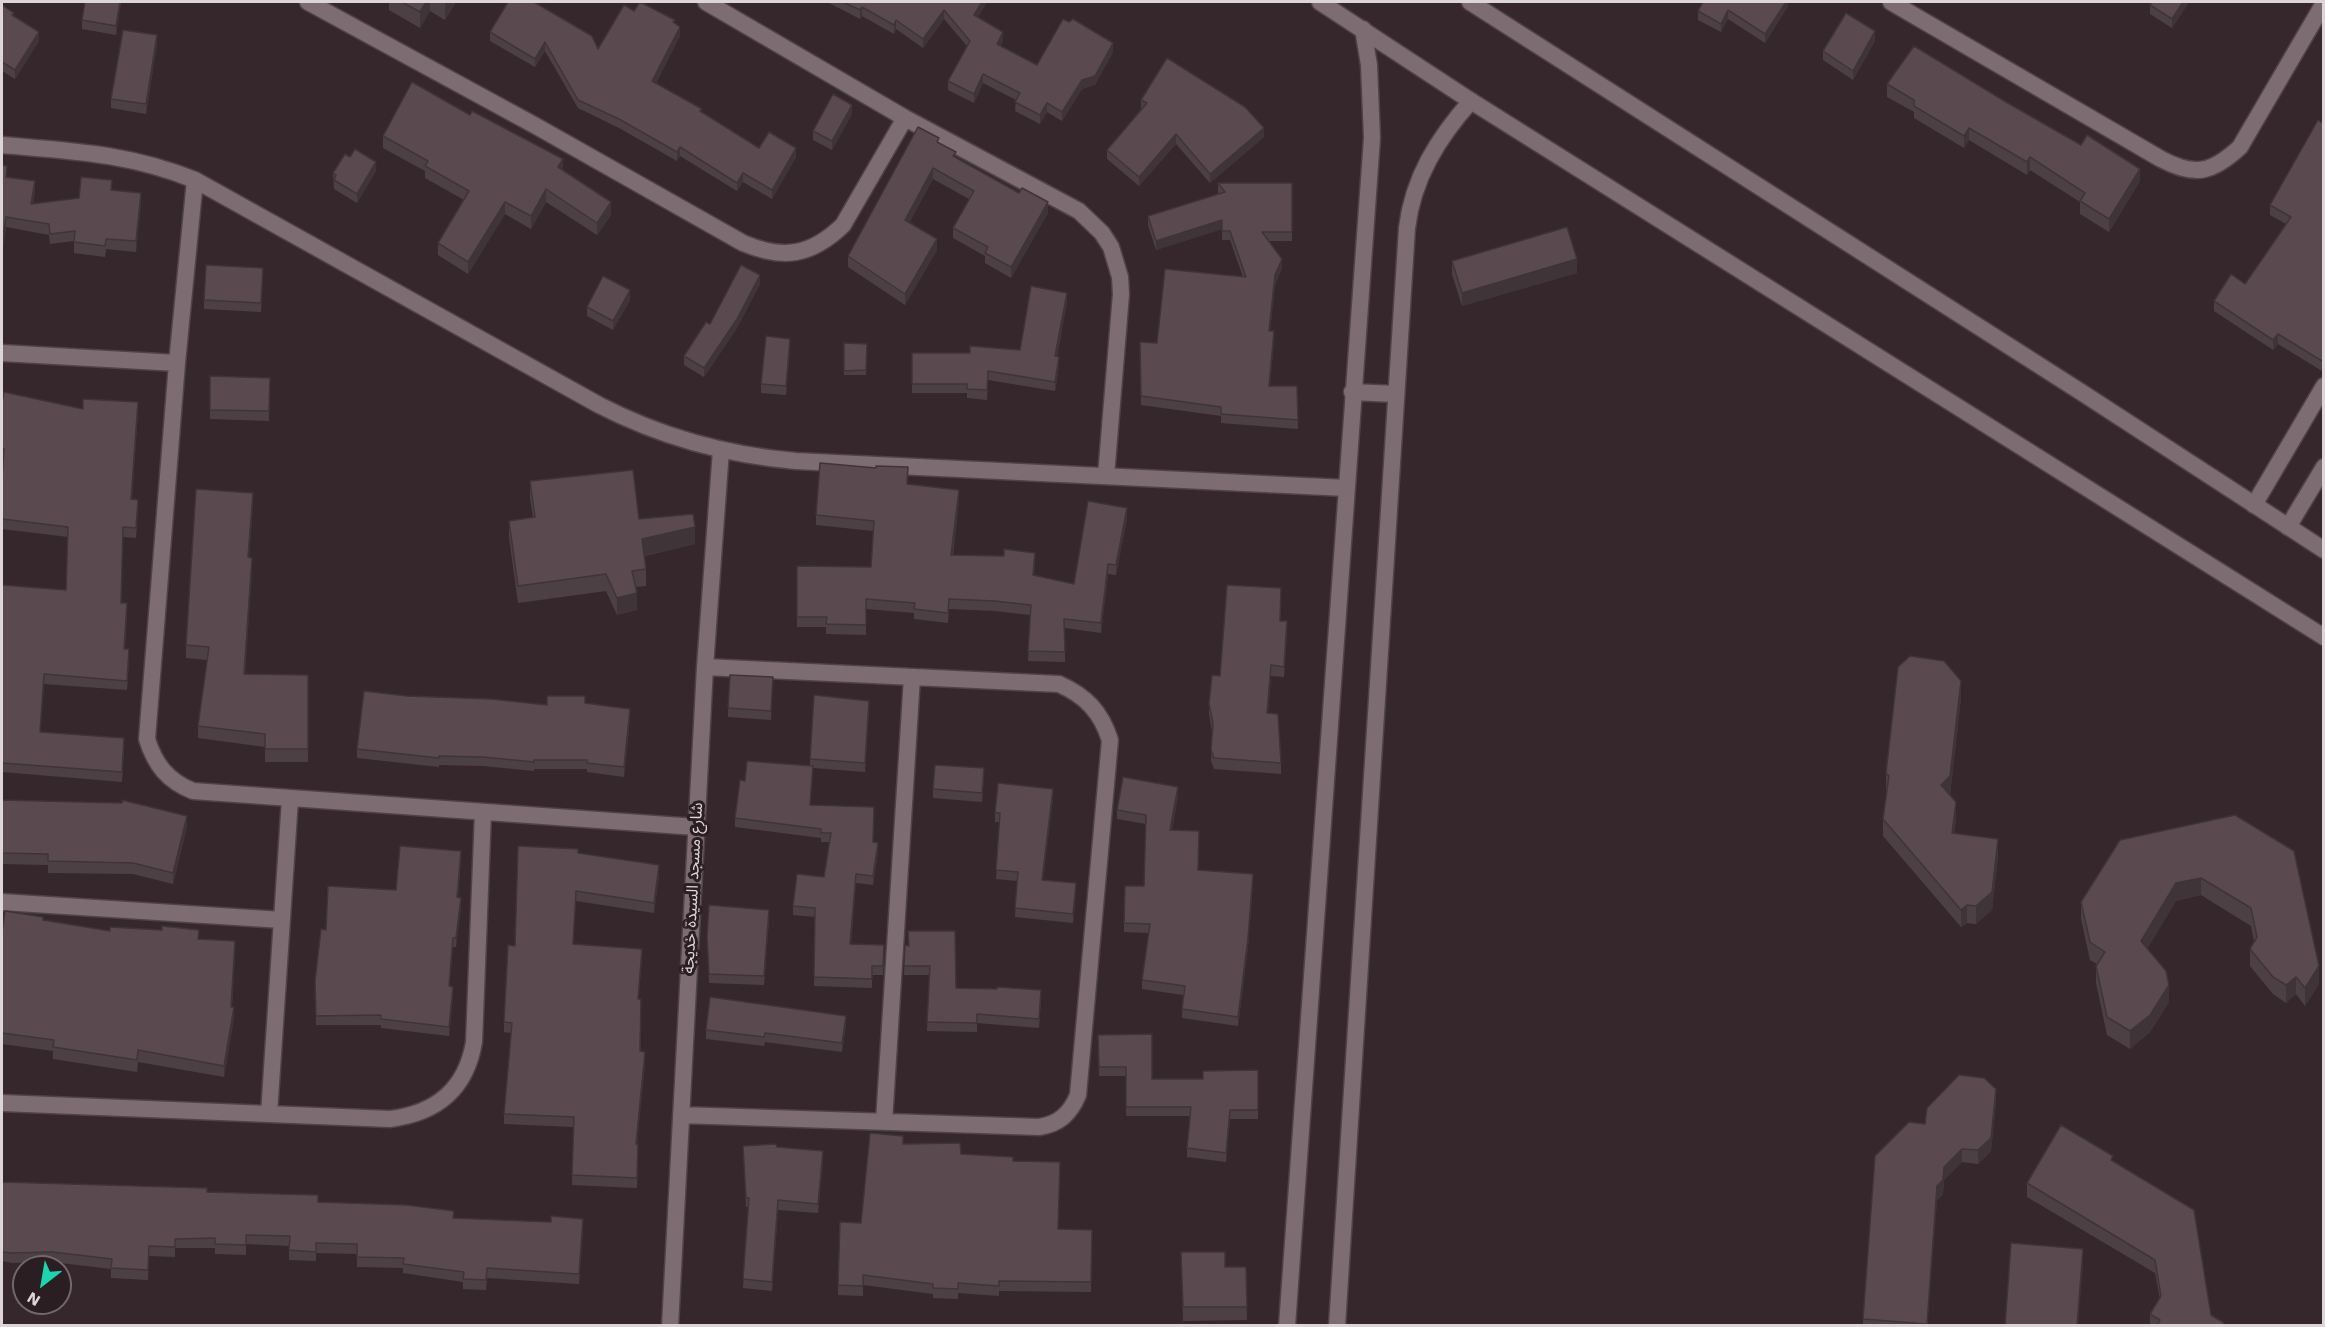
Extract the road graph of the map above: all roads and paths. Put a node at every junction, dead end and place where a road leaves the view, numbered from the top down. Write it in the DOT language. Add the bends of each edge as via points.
graph roads {
  1 [pos="308,2"];
  2 [pos="706,2"];
  3 [pos="1320,2"];
  4 [pos="1470,2"];
  5 [pos="1891,2"];
  6 [pos="2316,5"];
  7 [pos="1363,29"];
  8 [pos="1471,101"];
  9 [pos="905,118"];
  10 [pos="2,145"];
  11 [pos="195,180"];
  12 [pos="2,353"];
  13 [pos="177,363"];
  14 [pos="2324,386"];
  15 [pos="1352,392"];
  16 [pos="1396,394"];
  17 [pos="721,450"];
  18 [pos="2324,467"];
  19 [pos="1106,476"];
  20 [pos="1346,488"];
  21 [pos="2254,505"];
  22 [pos="2288,527"];
  23 [pos="2324,550"];
  24 [pos="2324,637"];
  25 [pos="705,667"];
  26 [pos="912,677"];
  27 [pos="290,799"];
  28 [pos="483,812"];
  29 [pos="696,827"];
  30 [pos="2,902"];
  31 [pos="282,920"];
  32 [pos="2,1103"];
  33 [pos="269,1114"];
  34 [pos="681,1115"];
  35 [pos="884,1122"];
  36 [pos="670,1326"];
  37 [pos="1287,1326"];
  38 [pos="1337,1326"];
  1 -- 9 [label="street" via="742,243 778,254 814,247 843,225"];
  2 -- 9 [label="street"];
  3 -- 7 [label="street"];
  4 -- 21 [label="street"];
  5 -- 6 [label="street" via="2161,159 2180,169 2203,170 2224,162 2240,147"];
  7 -- 8 [label="street"];
  7 -- 15 [label="street" via="1369,65 1372,138"];
  8 -- 16 [label="street" via="1431,154 1410,205"];
  8 -- 24 [label="street"];
  9 -- 19 [label="street" via="1079,211 1111,247 1121,294"];
  10 -- 11 [label="street" via="114,155"];
  11 -- 13 [label="street"];
  11 -- 17 [label="street" via="598,405 655,430"];
  12 -- 13 [label="street"];
  13 -- 27 [label="street" via="147,739 158,766 168,777 193,791"];
  14 -- 21 [label="street"];
  15 -- 16 [label="street"];
  15 -- 20 [label="street"];
  16 -- 38 [label="street"];
  17 -- 19 [label="street" via="796,461"];
  17 -- 25 [label="street, شارع مسجد السيدة خديجة"];
  18 -- 22 [label="street"];
  19 -- 20 [label="street"];
  20 -- 37 [label="street"];
  21 -- 22 [label="street"];
  22 -- 23 [label="street"];
  25 -- 26 [label="street"];
  25 -- 29 [label="street, شارع مسجد السيدة خديجة"];
  26 -- 35 [label="street"];
  26 -- 35 [label="street" via="1059,684 1094,707 1110,740 1079,1087 1074,1106 1058,1122 1039,1127"];
  27 -- 28 [label="street"];
  27 -- 31 [label="street"];
  28 -- 29 [label="street"];
  28 -- 33 [label="street" via="474,1041 472,1056 458,1083 436,1105 406,1117"];
  29 -- 34 [label="street, شارع مسجد السيدة خديجة"];
  30 -- 31 [label="street"];
  31 -- 33 [label="street"];
  32 -- 33 [label="street"];
  34 -- 35 [label="street"];
  34 -- 36 [label="street, شارع مسجد السيدة خديجة"];
}
